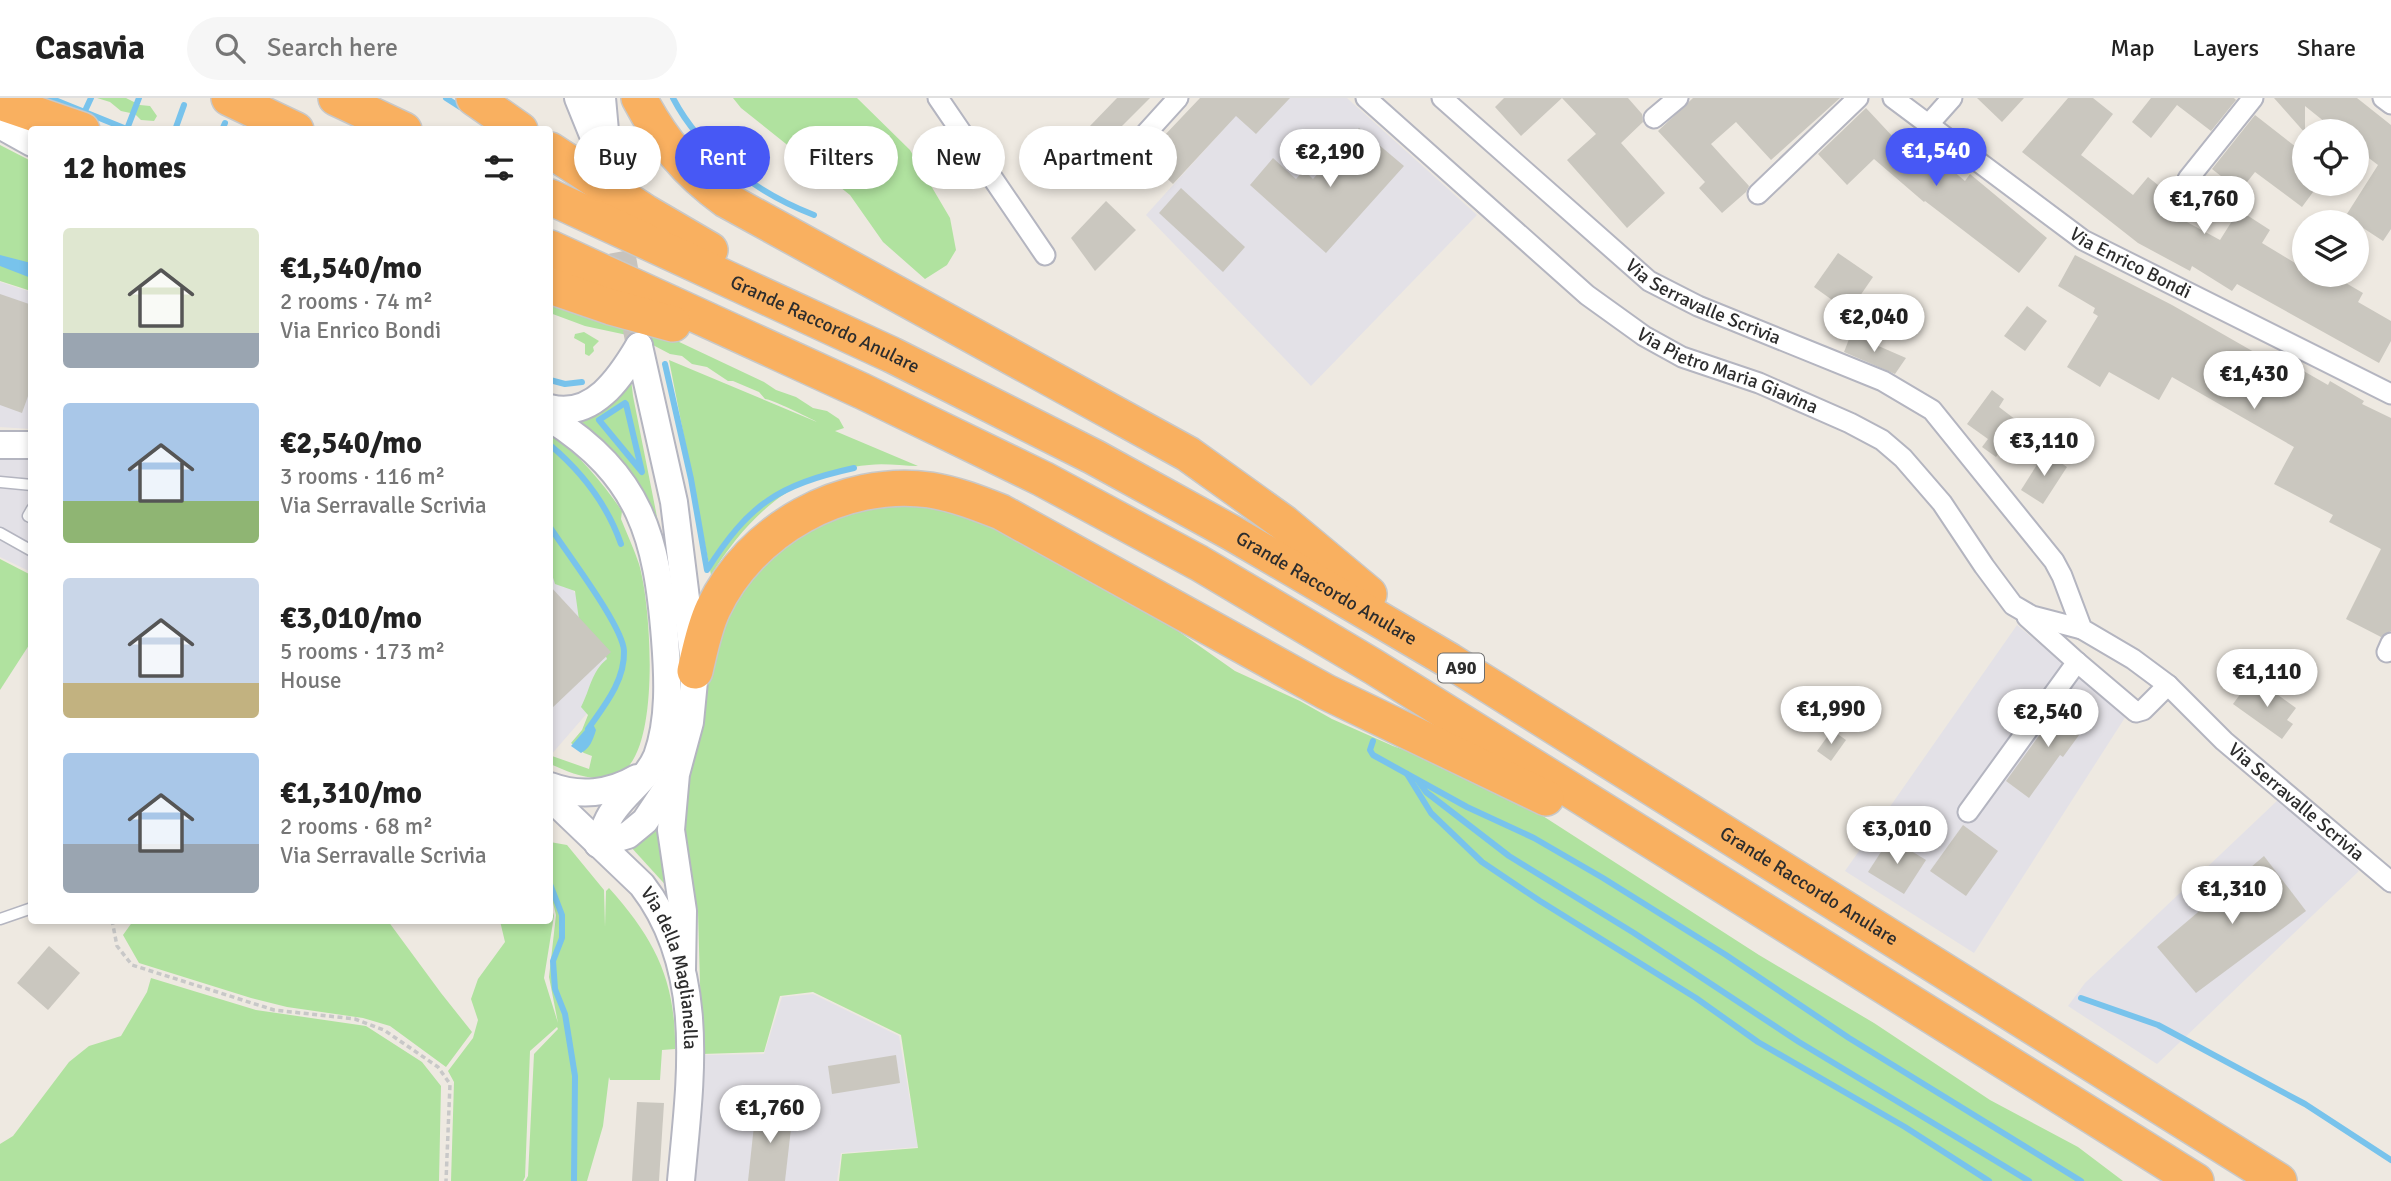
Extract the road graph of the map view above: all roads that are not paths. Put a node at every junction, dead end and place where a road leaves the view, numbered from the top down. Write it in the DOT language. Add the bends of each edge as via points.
graph roads {
  1 [pos="229,98"];
  2 [pos="336,98"];
  3 [pos="474,98"];
  4 [pos="578,98"];
  5 [pos="602,98"];
  6 [pos="639,98"];
  7 [pos="938,98"];
  8 [pos="1178,98"];
  9 [pos="1366,98"];
  10 [pos="1442,98"];
  11 [pos="1678,98"];
  12 [pos="1858,98"];
  13 [pos="1893,98"];
  14 [pos="1952,98"];
  15 [pos="2253,98"];
  16 [pos="2383,98"];
  17 [pos="0,102"];
  18 [pos="2391,104"];
  19 [pos="1654,118"];
  20 [pos="0,125"];
  21 [pos="70,126"];
  22 [pos="288,126"];
  23 [pos="396,126"];
  24 [pos="514,126"];
  25 [pos="1153,126"];
  26 [pos="1927,126"];
  27 [pos="28,141"];
  28 [pos="553,152"];
  29 [pos="2188,179"];
  30 [pos="1758,194"];
  31 [pos="553,198"];
  32 [pos="553,249"];
  33 [pos="1045,255"];
  34 [pos="553,287"];
  35 [pos="848,334"];
  36 [pos="770,349"];
  37 [pos="2391,394"];
  38 [pos="553,408"];
  39 [pos="553,420"];
  40 [pos="0,445"];
  41 [pos="28,445"];
  42 [pos="0,482"];
  43 [pos="28,485"];
  44 [pos="0,533"];
  45 [pos="28,549"];
  46 [pos="2021,611"];
  47 [pos="2082,629"];
  48 [pos="1450,661"];
  49 [pos="2077,662"];
  50 [pos="695,671"];
  51 [pos="2168,685"];
  52 [pos="650,769"];
  53 [pos="676,774"];
  54 [pos="553,787"];
  55 [pos="553,800"];
  56 [pos="1968,812"];
  57 [pos="1639,833"];
  58 [pos="598,844"];
  59 [pos="2391,882"];
  60 [pos="28,909"];
  61 [pos="0,919"];
  62 [pos="682,970"];
  63 [pos="681,1181"];
  64 [pos="2196,1181"];
  65 [pos="2279,1181"];
  1 -- 22 [label="highway"];
  2 -- 23 [label="highway"];
  3 -- 24 [label="highway"];
  4 -- 5 [label="main road" via="608,172"];
  6 -- 48 [label="highway" via="668,147 718,195 1188,454 1284,523"];
  7 -- 33 [label="street"];
  8 -- 25 [label="street"];
  9 -- 46 [label="street, Via Pietro Maria Giavina" via="1587,295 1644,336 1682,357 1759,383 1882,440 1942,503"];
  10 -- 47 [label="street, Via Serravalle Scrivia" via="1649,281 1698,306 1883,381 1932,410 2053,561"];
  11 -- 19 [label="street"];
  12 -- 30 [label="street"];
  13 -- 26 [label="street, Via Enrico Bondi"];
  14 -- 26 [label="street"];
  15 -- 29 [label="street"];
  16 -- 18 [label="street"];
  17 -- 21 [label="highway"];
  20 -- 27 [label="main road"];
  26 -- 37 [label="street, Via Enrico Bondi" via="2093,246"];
  28 -- 35 [label="highway"];
  31 -- 35 [label="highway, Grande Raccordo Anulare / A90"];
  32 -- 36 [label="highway, A90"];
  34 -- 36 [label="highway"];
  35 -- 48 [label="highway, Grande Raccordo Anulare / A90" via="1094,457"];
  36 -- 57 [label="highway, A90" via="1043,479 1199,563"];
  38 -- 50 [label="main road" via="578,407 598,397 617,382 639,346 674,502"];
  39 -- 52 [label="main road" via="607,464 634,502 651,541 662,599 668,678 661,743"];
  40 -- 41 [label="main road"];
  42 -- 43 [label="lane"];
  44 -- 45 [label="lane"];
  46 -- 47 [label="street"];
  46 -- 49 [label="street, Via Pietro Maria Giavina"];
  47 -- 51 [label="street, Via Serravalle Scrivia"];
  48 -- 65 [label="highway, Grande Raccordo Anulare / A90"];
  49 -- 51 [label="street, Via Pietro Maria Giavina" via="2136,712"];
  49 -- 56 [label="street"];
  50 -- 53 [label="main road" via="690,722"];
  50 -- 57 [label="highway" via="719,597 748,557 773,534 805,513 841,499 896,489 927,490 961,496 1001,512 1347,703 1571,810"];
  51 -- 59 [label="street, Via Serravalle Scrivia" via="2224,741"];
  52 -- 54 [label="main road" via="606,791 578,793"];
  52 -- 58 [label="main road" via="613,810"];
  53 -- 58 [label="main road" via="645,821 628,835"];
  53 -- 62 [label="main road" via="671,830 683,911"];
  55 -- 58 [label="main road, Via della Maglianella"];
  57 -- 64 [label="highway, A90"];
  58 -- 62 [label="main road, Via della Maglianella" via="653,899 671,933"];
  60 -- 61 [label="lane"];
  62 -- 63 [label="main road, Via della Maglianella" via="690,1055"];
}
